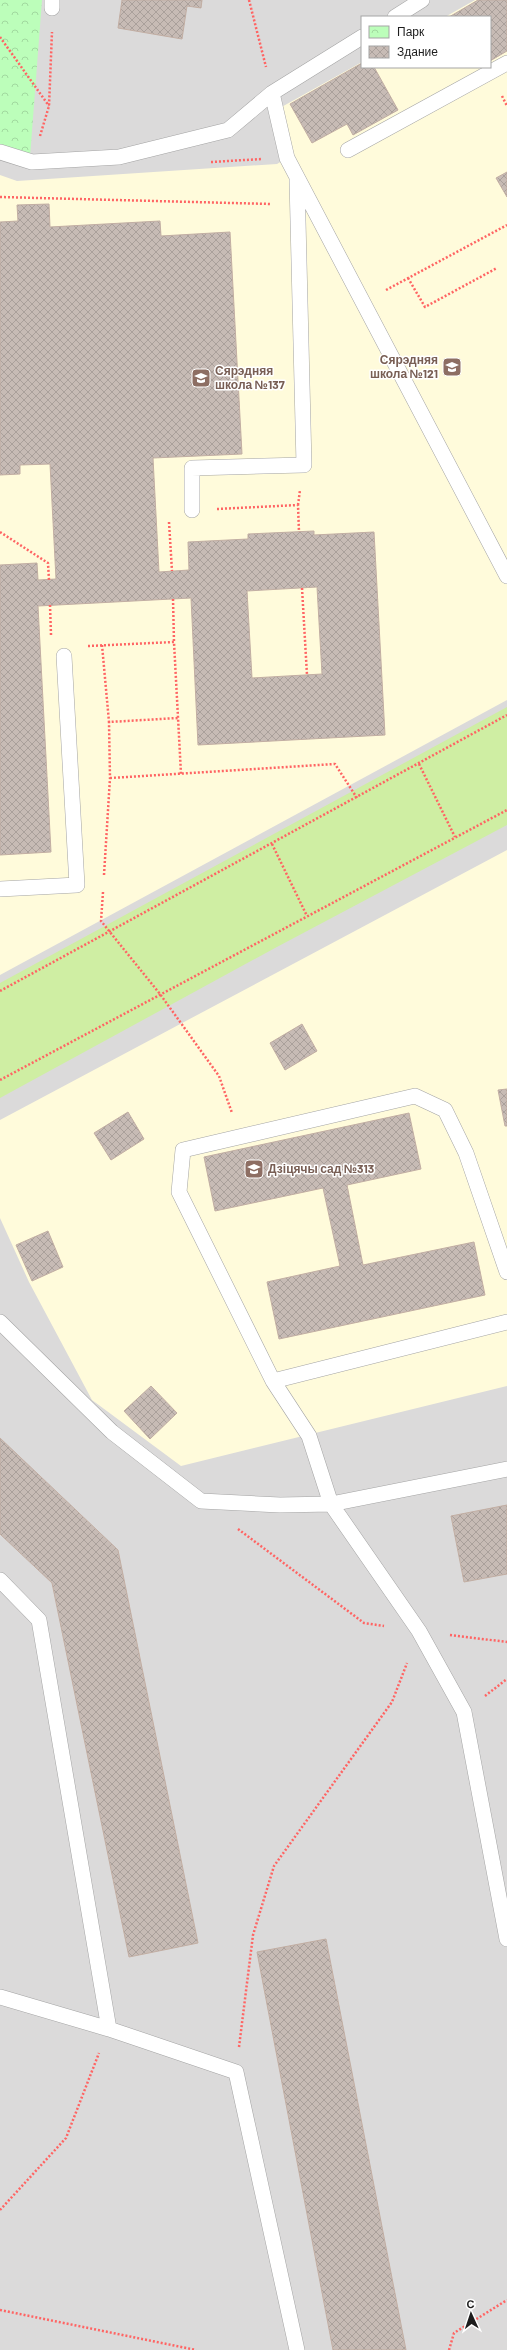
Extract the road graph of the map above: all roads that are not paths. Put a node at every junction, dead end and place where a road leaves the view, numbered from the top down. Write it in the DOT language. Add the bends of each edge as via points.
graph roads {
  1 [pos="422,0"];
  2 [pos="396,16"];
  3 [pos="361,38"];
  4 [pos="507,63"];
  5 [pos="272,93"];
  6 [pos="348,150"];
  7 [pos="0,152"];
  8 [pos="297,177"];
  9 [pos="192,510"];
  10 [pos="507,576"];
  11 [pos="64,656"];
  12 [pos="0,889"];
  13 [pos="507,1272"];
  14 [pos="0,1322"];
  15 [pos="507,1322"];
  16 [pos="273,1381"];
  17 [pos="507,1469"];
  18 [pos="332,1504"];
  19 [pos="0,1580"];
  20 [pos="507,1939"];
  21 [pos="0,1997"];
  22 [pos="109,2029"];
  23 [pos="297,2350"];
  1 -- 2 [label="lane"];
  3 -- 5 [label="lane"];
  4 -- 6 [label="lane"];
  5 -- 7 [label="lane" via="228,130 119,157 32,162"];
  5 -- 8 [label="lane" via="287,158"];
  8 -- 9 [label="lane" via="304,466 192,468"];
  8 -- 10 [label="lane"];
  11 -- 12 [label="lane" via="77,885"];
  13 -- 16 [label="lane" via="466,1153 445,1110 415,1096 183,1150 179,1192"];
  14 -- 18 [label="lane" via="112,1432 201,1501"];
  15 -- 16 [label="lane"];
  16 -- 18 [label="lane" via="309,1436"];
  17 -- 18 [label="lane"];
  18 -- 20 [label="lane" via="420,1631 464,1712"];
  19 -- 22 [label="lane" via="39,1620"];
  21 -- 22 [label="lane"];
  22 -- 23 [label="lane" via="236,2072"];
}
